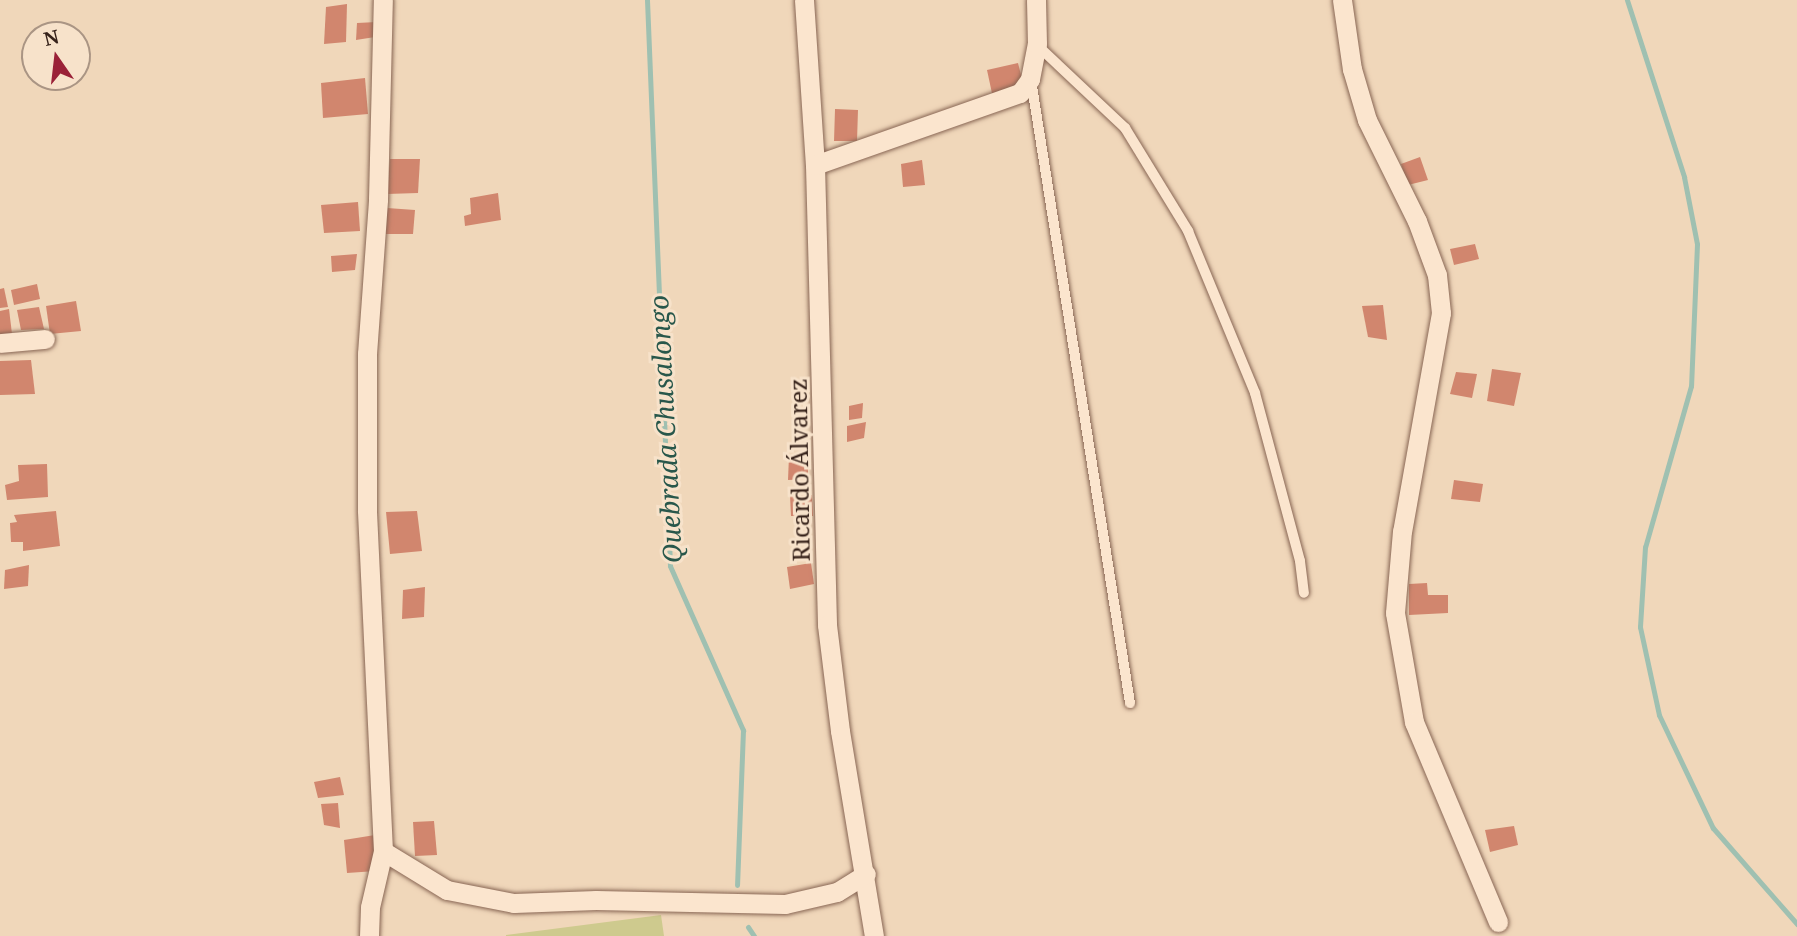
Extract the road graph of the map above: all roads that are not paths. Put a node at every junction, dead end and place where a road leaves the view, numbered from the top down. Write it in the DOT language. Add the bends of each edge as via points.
graph roads {
  1 [pos="383,0"];
  2 [pos="804,0"];
  3 [pos="1036,0"];
  4 [pos="1342,0"];
  5 [pos="1037,44"];
  6 [pos="1030,79"];
  7 [pos="814,165"];
  8 [pos="45,339"];
  9 [pos="0,343"];
  10 [pos="1304,593"];
  11 [pos="1130,703"];
  12 [pos="383,850"];
  13 [pos="866,874"];
  14 [pos="370,907"];
  15 [pos="1498,922"];
  16 [pos="369,936"];
  17 [pos="380,936"];
  18 [pos="874,936"];
  1 -- 12 [label="street" via="378,199 367,354 367,510"];
  2 -- 7 [label="street, Ricardo Álvarez"];
  3 -- 5 [label="street"];
  4 -- 15 [label="street" via="1352,69 1367,120 1417,221 1437,275 1441,313 1402,531 1395,613 1414,722"];
  5 -- 6 [label="street"];
  5 -- 10 [label="lane" via="1125,128 1188,230 1255,393 1300,561"];
  6 -- 7 [label="street" via="1020,93"];
  6 -- 11 [label="lane"];
  7 -- 13 [label="street, Ricardo Álvarez" via="827,625 840,732"];
  8 -- 9 [label="street"];
  12 -- 13 [label="street" via="447,890 514,903 785,904 837,892"];
  12 -- 14 [label="street"];
  13 -- 18 [label="street, Ricardo Álvarez"];
  14 -- 16 [label="street"];
  14 -- 17 [label="street"];
}
